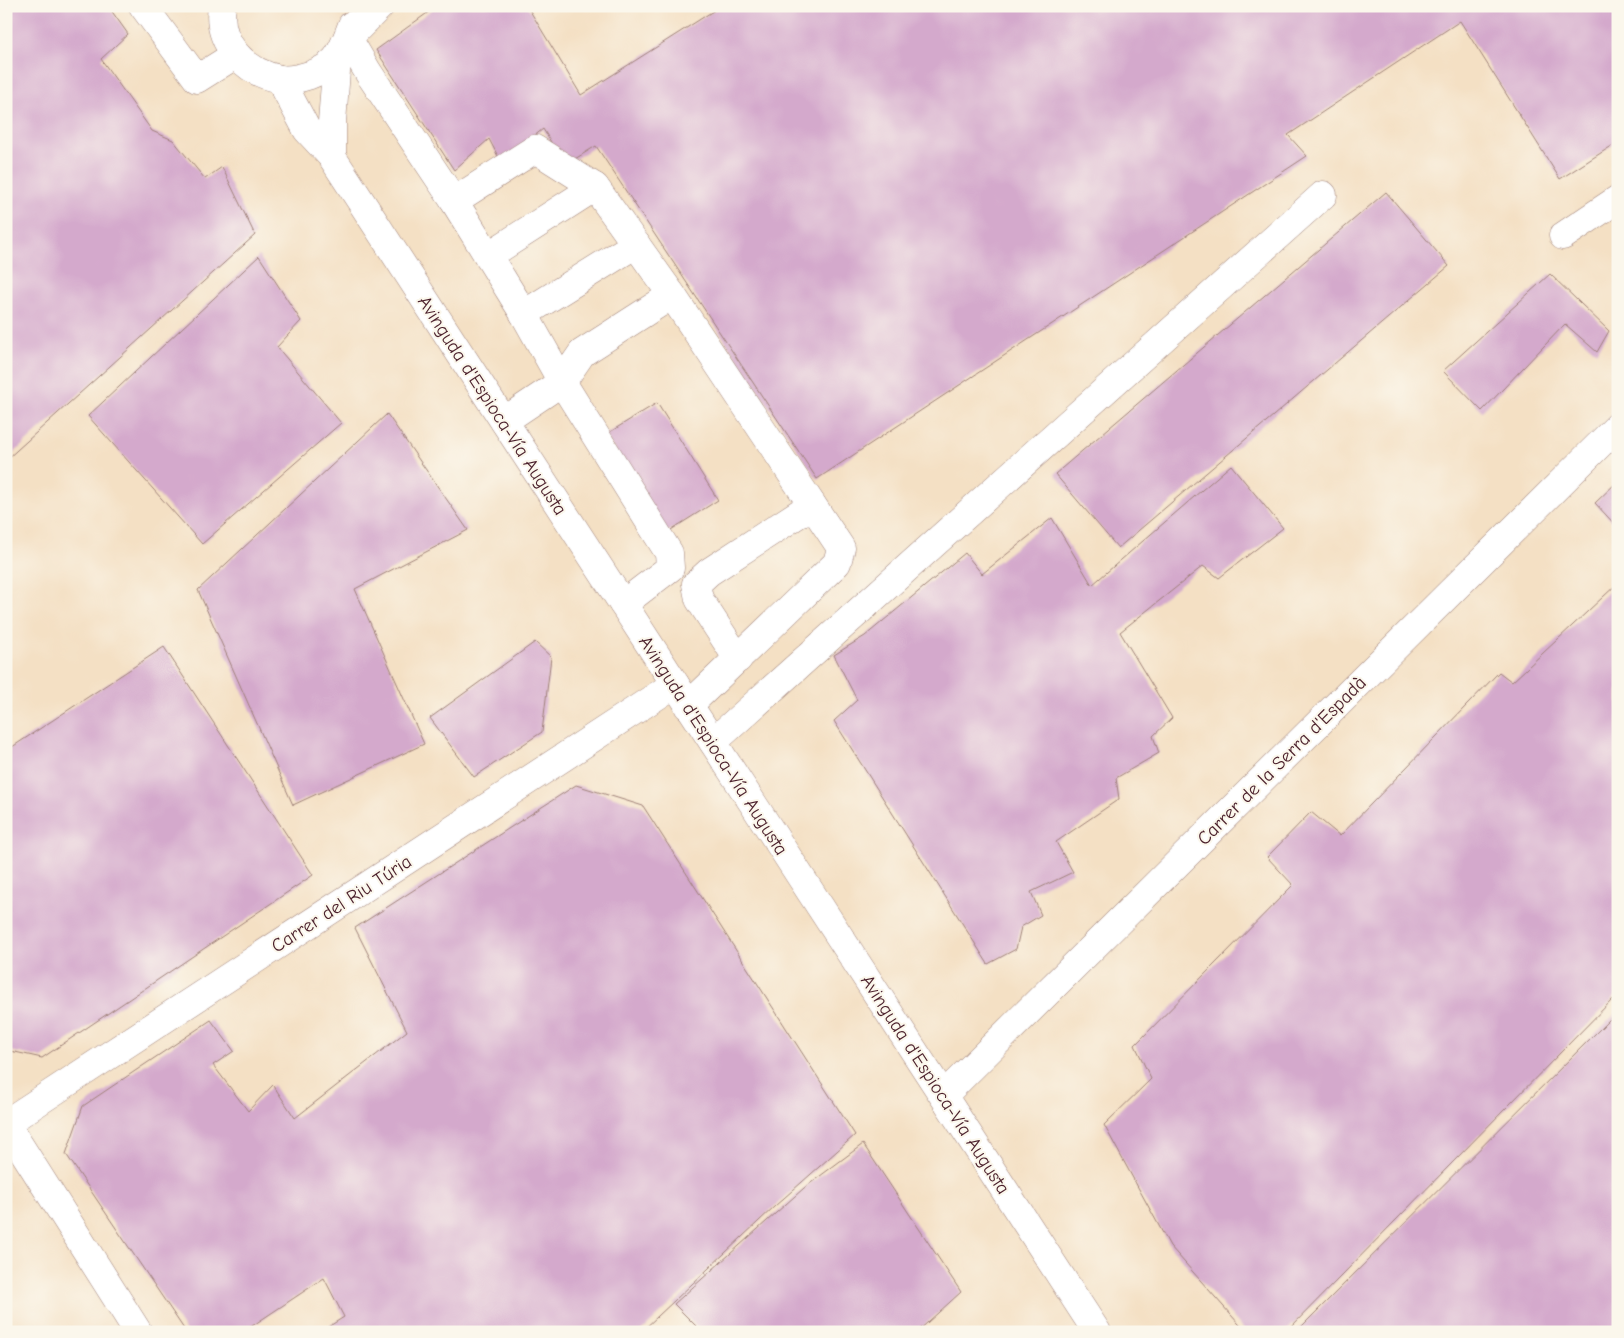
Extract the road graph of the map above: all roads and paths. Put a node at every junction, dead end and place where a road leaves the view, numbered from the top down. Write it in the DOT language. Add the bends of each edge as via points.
graph roads {
  1 [pos="143,6"];
  2 [pos="222,6"];
  3 [pos="353,6"];
  4 [pos="380,6"];
  5 [pos="342,48"];
  6 [pos="235,55"];
  7 [pos="280,79"];
  8 [pos="332,157"];
  9 [pos="595,187"];
  10 [pos="1323,195"];
  11 [pos="1618,199"];
  12 [pos="454,201"];
  13 [pos="1563,236"];
  14 [pos="636,244"];
  15 [pos="488,256"];
  16 [pos="672,295"];
  17 [pos="524,314"];
  18 [pos="562,382"];
  19 [pos="504,421"];
  20 [pos="1618,426"];
  21 [pos="812,505"];
  22 [pos="623,604"];
  23 [pos="738,659"];
  24 [pos="682,695"];
  25 [pos="713,742"];
  26 [pos="944,1095"];
  27 [pos="6,1123"];
  28 [pos="138,1332"];
  29 [pos="1097,1332"];
  1 -- 6 [label="street" via="197,79"];
  2 -- 6 [label="street" via="224,34"];
  3 -- 5 [label="street" via="354,20"];
  4 -- 5 [label="street"];
  5 -- 7 [label="street" via="319,72 297,79"];
  5 -- 8 [label="street" via="332,122"];
  5 -- 12 [label="street" via="368,72"];
  6 -- 7 [label="street" via="252,70"];
  7 -- 8 [label="street, Avinguda d'Espioca-Vía Augusta" via="308,130"];
  8 -- 19 [label="street, Avinguda d'Espioca-Vía Augusta"];
  9 -- 12 [label="street" via="535,149"];
  9 -- 14 [label="street"];
  9 -- 15 [label="street"];
  10 -- 25 [label="street"];
  11 -- 13 [label="street"];
  12 -- 15 [label="street"];
  14 -- 16 [label="street"];
  14 -- 17 [label="street"];
  15 -- 17 [label="street"];
  16 -- 18 [label="street" via="582,352"];
  16 -- 21 [label="street"];
  17 -- 18 [label="street"];
  18 -- 19 [label="street"];
  18 -- 22 [label="street" via="669,553 670,568"];
  19 -- 22 [label="street, Avinguda d'Espioca-Vía Augusta"];
  20 -- 26 [label="street, Carrer de la Serra d'Espadà"];
  21 -- 23 [label="street, Carrer del Riu Túria" via="841,548 836,562"];
  21 -- 23 [label="street" via="709,572 696,584 699,599"];
  22 -- 24 [label="street, Avinguda d'Espioca-Vía Augusta"];
  23 -- 24 [label="street, Carrer del Riu Túria"];
  24 -- 25 [label="street, Avinguda d'Espioca-Vía Augusta"];
  24 -- 27 [label="street, Carrer del Riu Túria"];
  25 -- 26 [label="street, Avinguda d'Espioca-Vía Augusta"];
  26 -- 29 [label="street, Avinguda d'Espioca-Vía Augusta"];
  27 -- 28 [label="street"];
}
